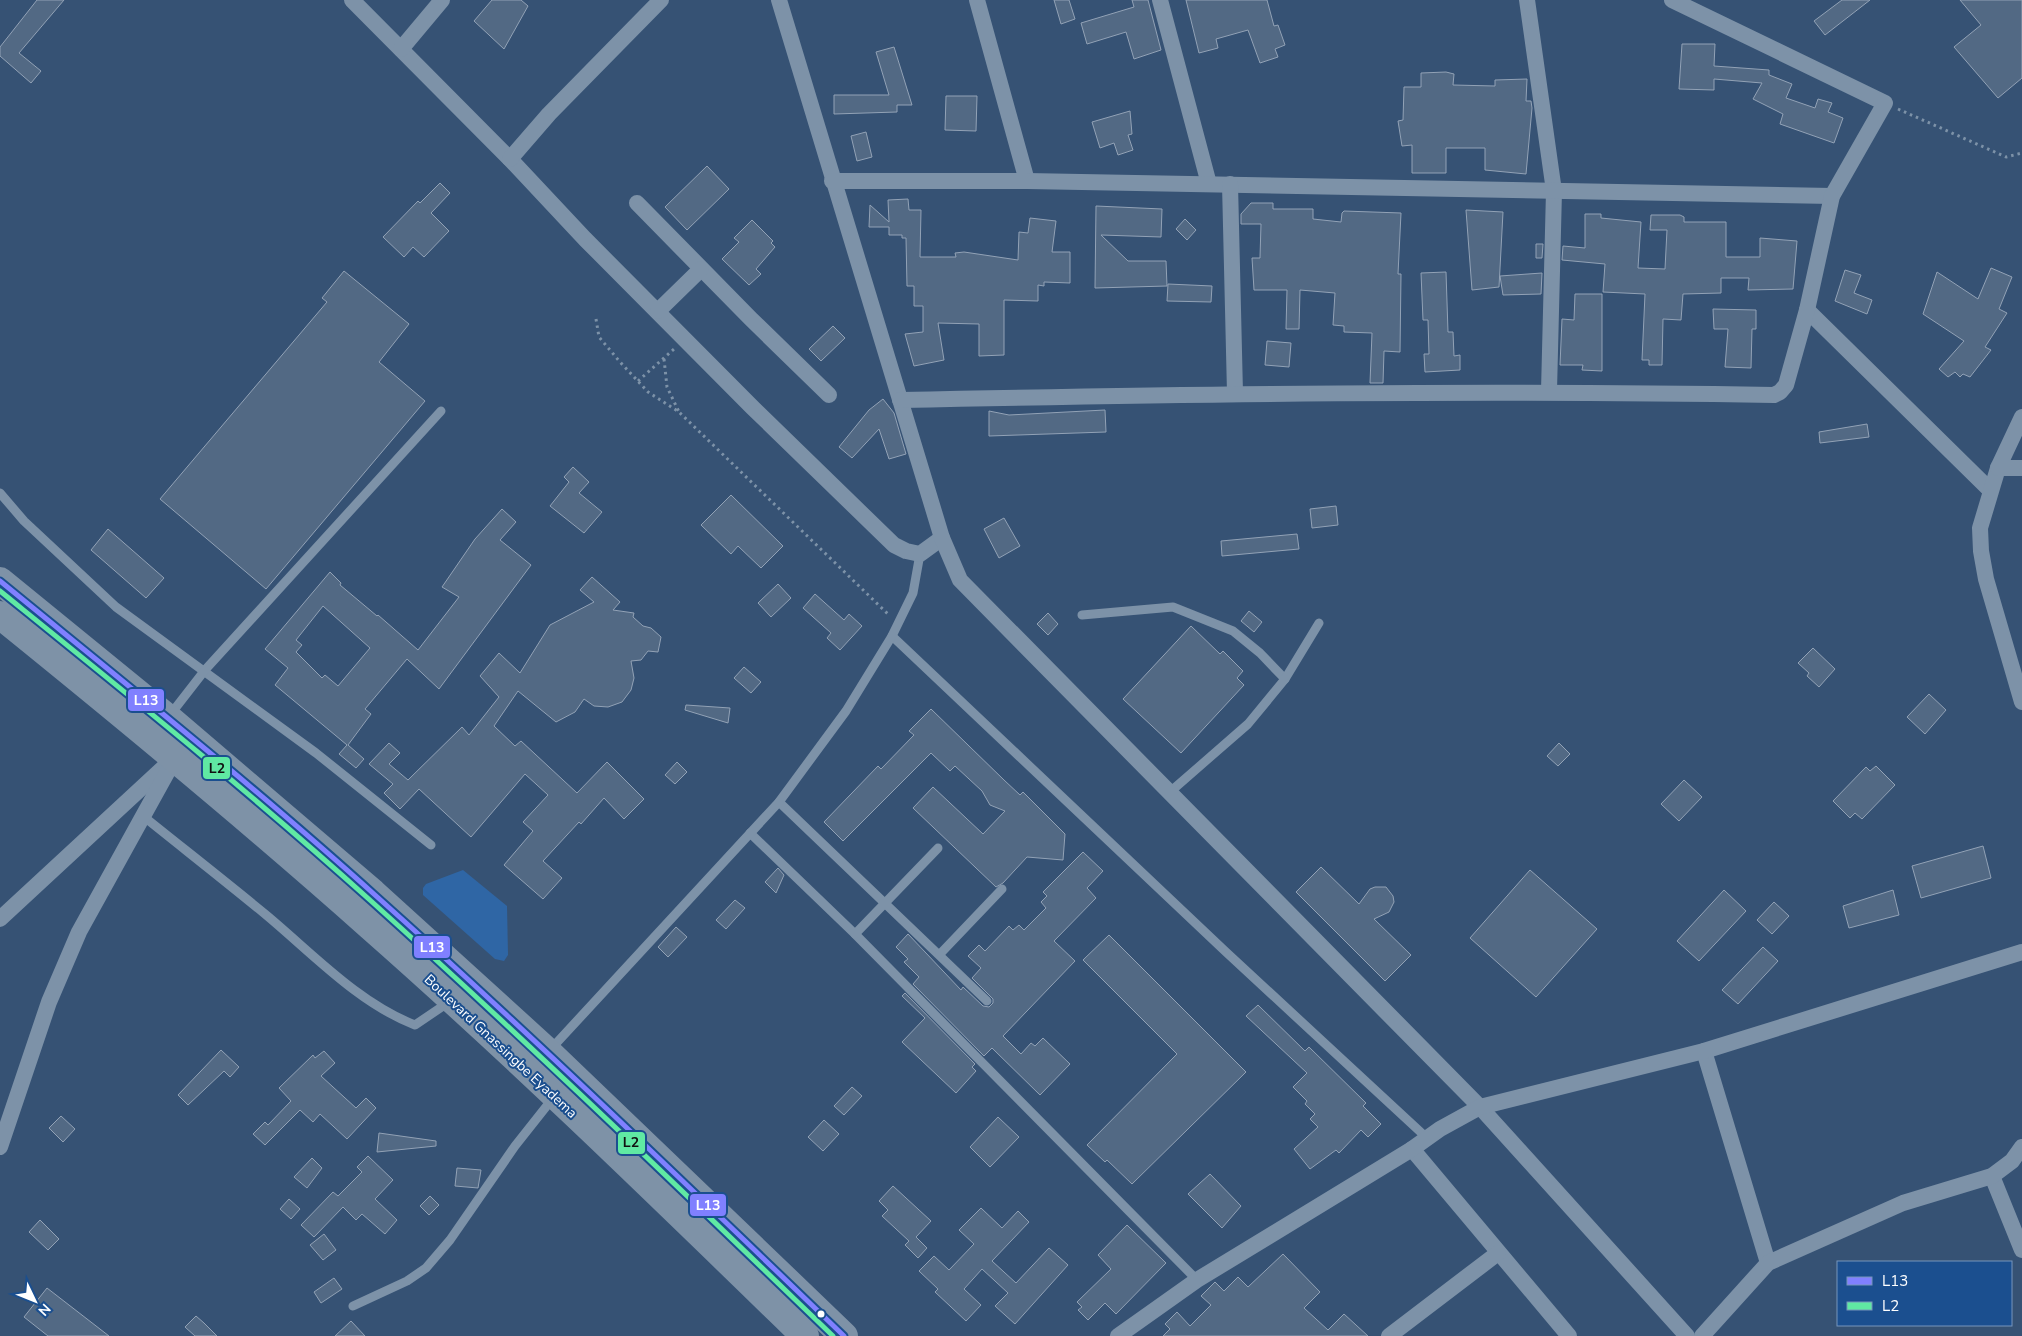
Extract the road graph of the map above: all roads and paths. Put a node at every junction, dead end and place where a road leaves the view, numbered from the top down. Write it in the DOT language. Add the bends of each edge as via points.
graph roads {
  1 [pos="352,0"];
  2 [pos="661,0"];
  3 [pos="779,0"];
  4 [pos="977,0"];
  5 [pos="1160,0"];
  6 [pos="1527,0"];
  7 [pos="1672,0"];
  8 [pos="440,1"];
  9 [pos="401,49"];
  10 [pos="1885,103"];
  11 [pos="2022,153"];
  12 [pos="510,158"];
  13 [pos="832,181"];
  14 [pos="1027,181"];
  15 [pos="1209,184"];
  16 [pos="1230,184"];
  17 [pos="1554,191"];
  18 [pos="1832,196"];
  19 [pos="637,203"];
  20 [pos="701,268"];
  21 [pos="1807,310"];
  22 [pos="658,312"];
  23 [pos="596,318"];
  24 [pos="684,337"];
  25 [pos="664,358"];
  26 [pos="638,381"];
  27 [pos="1549,391"];
  28 [pos="1235,393"];
  29 [pos="830,395"];
  30 [pos="900,400"];
  31 [pos="441,411"];
  32 [pos="679,412"];
  33 [pos="2022,417"];
  34 [pos="1998,468"];
  35 [pos="2022,468"];
  36 [pos="1990,490"];
  37 [pos="0,493"];
  38 [pos="942,538"];
  39 [pos="920,554"];
  40 [pos="0,581"];
  41 [pos="0,615"];
  42 [pos="1082,615"];
  43 [pos="1320,623"];
  44 [pos="898,624"];
  45 [pos="892,636"];
  46 [pos="205,670"];
  47 [pos="1285,679"];
  48 [pos="2022,702"];
  49 [pos="168,718"];
  50 [pos="190,737"];
  51 [pos="173,758"];
  52 [pos="1170,792"];
  53 [pos="779,802"];
  54 [pos="143,816"];
  55 [pos="750,833"];
  56 [pos="431,846"];
  57 [pos="938,848"];
  58 [pos="1002,889"];
  59 [pos="885,902"];
  60 [pos="0,919"];
  61 [pos="855,934"];
  62 [pos="2022,952"];
  63 [pos="940,954"];
  64 [pos="453,1000"];
  65 [pos="987,1001"];
  66 [pos="1704,1051"];
  67 [pos="548,1052"];
  68 [pos="554,1096"];
  69 [pos="1480,1107"];
  70 [pos="1427,1138"];
  71 [pos="0,1147"];
  72 [pos="2022,1147"];
  73 [pos="1412,1149"];
  74 [pos="1992,1176"];
  75 [pos="2022,1250"];
  76 [pos="1498,1253"];
  77 [pos="1768,1263"];
  78 [pos="1197,1280"];
  79 [pos="353,1306"];
  80 [pos="1678,1333"];
  81 [pos="805,1336"];
  82 [pos="844,1336"];
  83 [pos="1118,1336"];
  84 [pos="1389,1336"];
  85 [pos="1569,1336"];
  86 [pos="1702,1336"];
  1 -- 9 [label="street"];
  2 -- 12 [label="street"];
  3 -- 13 [label="street"];
  4 -- 14 [label="street"];
  5 -- 15 [label="street"];
  6 -- 17 [label="street"];
  7 -- 10 [label="street"];
  8 -- 9 [label="street"];
  9 -- 12 [label="street"];
  10 -- 11 [label="path" via="2006,157"];
  10 -- 18 [label="street"];
  12 -- 22 [label="street"];
  13 -- 14 [label="street"];
  13 -- 30 [label="street"];
  14 -- 15 [label="street"];
  15 -- 16 [label="street"];
  16 -- 17 [label="street"];
  16 -- 28 [label="street"];
  17 -- 18 [label="street"];
  17 -- 27 [label="street"];
  18 -- 21 [label="street"];
  19 -- 20 [label="street"];
  20 -- 22 [label="street"];
  20 -- 29 [label="street"];
  21 -- 27 [label="street" via="1786,385 1774,395"];
  21 -- 36 [label="street"];
  22 -- 24 [label="street"];
  23 -- 26 [label="path" via="599,337"];
  24 -- 25 [label="path"];
  24 -- 39 [label="street" via="894,545 906,552"];
  25 -- 26 [label="path"];
  25 -- 32 [label="path" via="667,387"];
  26 -- 32 [label="path" via="648,392"];
  27 -- 28 [label="street"];
  28 -- 30 [label="street"];
  30 -- 38 [label="street"];
  31 -- 46 [label="lane"];
  32 -- 44 [label="path"];
  33 -- 34 [label="street"];
  34 -- 35 [label="street"];
  34 -- 36 [label="street"];
  36 -- 48 [label="street" via="1980,528 1981,551 1986,579"];
  37 -- 46 [label="lane" via="24,521 116,607"];
  38 -- 39 [label="street"];
  38 -- 52 [label="street" via="960,580"];
  39 -- 44 [label="lane" via="913,593"];
  40 -- 49 [label="highway, Boulevard Gnassingbe Eyadema"];
  41 -- 51 [label="highway, Boulevard Gnassingbe Eyadema"];
  42 -- 47 [label="lane" via="1173,607 1234,631"];
  43 -- 47 [label="lane"];
  44 -- 45 [label="lane"];
  45 -- 53 [label="lane" via="846,711"];
  45 -- 70 [label="lane"];
  46 -- 49 [label="lane"];
  46 -- 56 [label="lane" via="316,752"];
  47 -- 52 [label="lane" via="1248,724"];
  49 -- 50 [label="highway, Boulevard Gnassingbe Eyadema"];
  50 -- 51 [label="street"];
  50 -- 67 [label="highway, Boulevard Gnassingbe Eyadema" via="373,893"];
  51 -- 54 [label="street"];
  51 -- 60 [label="street"];
  51 -- 64 [label="highway, Boulevard Gnassingbe Eyadema"];
  52 -- 69 [label="street"];
  53 -- 55 [label="lane"];
  53 -- 59 [label="lane"];
  54 -- 64 [label="lane" via="391,1016 415,1025"];
  54 -- 71 [label="street" via="79,932 49,1002"];
  55 -- 61 [label="lane"];
  55 -- 67 [label="lane"];
  57 -- 59 [label="lane"];
  58 -- 63 [label="lane"];
  59 -- 61 [label="lane"];
  59 -- 63 [label="lane"];
  61 -- 78 [label="lane"];
  62 -- 66 [label="street"];
  63 -- 65 [label="lane"];
  64 -- 68 [label="highway, Boulevard Gnassingbe Eyadema"];
  66 -- 69 [label="street"];
  66 -- 77 [label="street"];
  67 -- 82 [label="highway, Boulevard Gnassingbe Eyadema"];
  68 -- 79 [label="lane" via="450,1240 426,1268 407,1281"];
  68 -- 81 [label="highway, Boulevard Gnassingbe Eyadema"];
  69 -- 70 [label="street"];
  69 -- 80 [label="street"];
  70 -- 73 [label="street"];
  72 -- 74 [label="street" via="2012,1161"];
  73 -- 76 [label="street"];
  73 -- 78 [label="street"];
  74 -- 75 [label="street"];
  74 -- 77 [label="street" via="1903,1204"];
  76 -- 84 [label="street"];
  76 -- 85 [label="street"];
  77 -- 86 [label="street"];
  78 -- 83 [label="street"];
}
